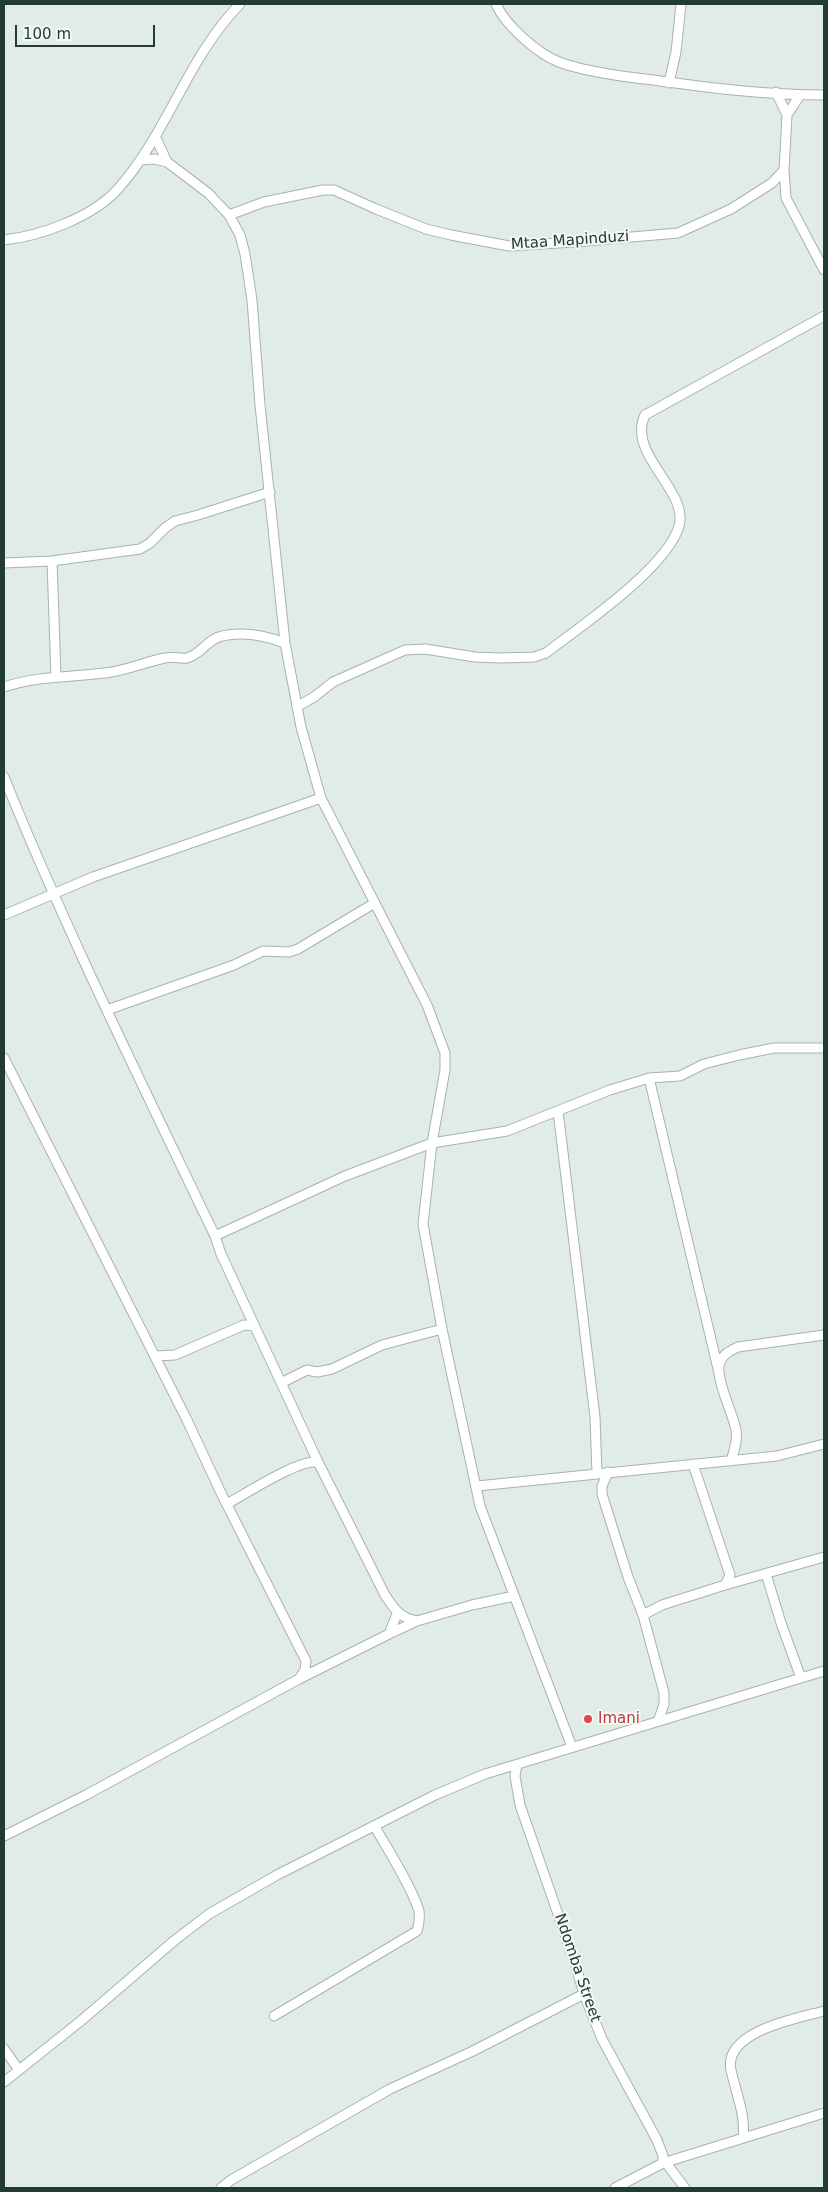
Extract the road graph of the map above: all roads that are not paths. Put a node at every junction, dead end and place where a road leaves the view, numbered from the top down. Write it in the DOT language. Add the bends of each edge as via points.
graph roads {
  1 [pos="240,4"];
  2 [pos="496,4"];
  3 [pos="681,4"];
  4 [pos="669,83"];
  5 [pos="776,92"];
  6 [pos="824,94"];
  7 [pos="800,95"];
  8 [pos="787,115"];
  9 [pos="154,136"];
  10 [pos="140,160"];
  11 [pos="167,162"];
  12 [pos="784,170"];
  13 [pos="229,215"];
  14 [pos="4,240"];
  15 [pos="824,270"];
  16 [pos="824,316"];
  17 [pos="270,492"];
  18 [pos="52,560"];
  19 [pos="4,563"];
  20 [pos="285,643"];
  21 [pos="56,677"];
  22 [pos="4,687"];
  23 [pos="298,706"];
  24 [pos="4,778"];
  25 [pos="321,798"];
  26 [pos="54,893"];
  27 [pos="374,904"];
  28 [pos="4,915"];
  29 [pos="107,1010"];
  30 [pos="824,1048"];
  31 [pos="4,1058"];
  32 [pos="649,1078"];
  33 [pos="558,1111"];
  34 [pos="432,1143"];
  35 [pos="215,1236"];
  36 [pos="255,1326"];
  37 [pos="442,1329"];
  38 [pos="824,1335"];
  39 [pos="155,1356"];
  40 [pos="719,1372"];
  41 [pos="281,1383"];
  42 [pos="824,1444"];
  43 [pos="731,1461"];
  44 [pos="318,1462"];
  45 [pos="693,1464"];
  46 [pos="608,1472"];
  47 [pos="596,1473"];
  48 [pos="477,1486"];
  49 [pos="227,1504"];
  50 [pos="824,1557"];
  51 [pos="766,1574"];
  52 [pos="725,1585"];
  53 [pos="514,1596"];
  54 [pos="397,1614"];
  55 [pos="643,1615"];
  56 [pos="417,1621"];
  57 [pos="388,1634"];
  58 [pos="306,1661"];
  59 [pos="321,1668"];
  60 [pos="824,1671"];
  61 [pos="801,1678"];
  62 [pos="299,1680"];
  63 [pos="659,1720"];
  64 [pos="572,1747"];
  65 [pos="517,1765"];
  66 [pos="375,1827"];
  67 [pos="4,1836"];
  68 [pos="584,1994"];
  69 [pos="824,2011"];
  70 [pos="274,2016"];
  71 [pos="4,2049"];
  72 [pos="19,2070"];
  73 [pos="4,2082"];
  74 [pos="824,2113"];
  75 [pos="743,2138"];
  76 [pos="665,2163"];
  77 [pos="221,2188"];
  78 [pos="616,2188"];
  79 [pos="685,2188"];
  1 -- 9 [label="street" via="204,49"];
  2 -- 4 [label="street" via="513,29 555,60 624,77"];
  3 -- 4 [label="street"];
  4 -- 5 [label="street"];
  5 -- 7 [label="street"];
  5 -- 8 [label="street"];
  6 -- 7 [label="street"];
  7 -- 8 [label="street"];
  8 -- 12 [label="street"];
  9 -- 10 [label="street"];
  9 -- 11 [label="street"];
  10 -- 11 [label="street"];
  10 -- 14 [label="street" via="115,192 87,212 57,227"];
  11 -- 13 [label="street" via="208,193"];
  12 -- 13 [label="street, Mtaa Mapinduzi" via="772,183 731,210 678,233 574,242 509,246 451,235 376,210 334,190 264,202"];
  12 -- 15 [label="street" via="786,198"];
  13 -- 17 [label="street" via="240,235 252,300"];
  16 -- 23 [label="street" via="645,415 640,431 643,443 677,505 678,527 648,571 546,653 534,657 500,658 425,649 405,650 333,682"];
  17 -- 18 [label="street" via="175,521 140,549"];
  17 -- 20 [label="street"];
  18 -- 19 [label="street"];
  18 -- 21 [label="street"];
  20 -- 21 [label="street" via="266,635 222,636 211,639 194,656 186,658 167,657 108,673"];
  20 -- 23 [label="street"];
  21 -- 22 [label="street" via="27,679"];
  23 -- 25 [label="street"];
  24 -- 26 [label="street"];
  25 -- 26 [label="street"];
  25 -- 27 [label="street"];
  26 -- 28 [label="street"];
  26 -- 29 [label="street"];
  27 -- 29 [label="street" via="298,949 290,952 262,950 234,964"];
  27 -- 34 [label="street" via="427,1005 445,1053"];
  29 -- 35 [label="street"];
  30 -- 32 [label="street" via="774,1048 704,1064 680,1076"];
  31 -- 39 [label="street"];
  32 -- 33 [label="street"];
  32 -- 40 [label="street"];
  33 -- 34 [label="street" via="507,1131"];
  33 -- 47 [label="street" via="595,1417"];
  34 -- 35 [label="street" via="344,1176"];
  34 -- 37 [label="street" via="423,1224"];
  35 -- 36 [label="street"];
  36 -- 39 [label="street" via="244,1325 175,1355"];
  36 -- 41 [label="street"];
  37 -- 41 [label="street" via="382,1345 332,1369 307,1370"];
  37 -- 48 [label="street"];
  38 -- 40 [label="street" via="738,1347 726,1353 720,1362"];
  39 -- 49 [label="street"];
  40 -- 43 [label="street" via="736,1431"];
  41 -- 44 [label="street"];
  42 -- 43 [label="street" via="777,1456"];
  43 -- 45 [label="street"];
  44 -- 49 [label="street" via="312,1461 286,1471"];
  44 -- 54 [label="street" via="384,1595"];
  45 -- 46 [label="street"];
  45 -- 52 [label="street" via="728,1567 730,1575"];
  46 -- 47 [label="street"];
  46 -- 55 [label="street" via="602,1494"];
  47 -- 48 [label="street"];
  48 -- 53 [label="street" via="480,1506"];
  49 -- 58 [label="street"];
  50 -- 51 [label="street"];
  51 -- 52 [label="street"];
  51 -- 61 [label="street"];
  52 -- 55 [label="street" via="662,1605"];
  53 -- 56 [label="street" via="472,1604"];
  53 -- 64 [label="street"];
  54 -- 56 [label="street"];
  54 -- 57 [label="street"];
  55 -- 63 [label="street" via="664,1693"];
  56 -- 57 [label="street"];
  57 -- 59 [label="street"];
  58 -- 59 [label="street"];
  58 -- 62 [label="street"];
  59 -- 62 [label="street"];
  60 -- 61 [label="street"];
  61 -- 63 [label="street"];
  62 -- 67 [label="street"];
  63 -- 64 [label="street"];
  64 -- 65 [label="street"];
  65 -- 66 [label="street" via="485,1774 435,1795"];
  65 -- 68 [label="street, Ndomba Street" via="515,1776 520,1805"];
  66 -- 70 [label="street" via="401,1872 418,1911 417,1931"];
  66 -- 72 [label="street" via="277,1875 209,1914"];
  68 -- 76 [label="street, Ndomba Street" via="602,2039 657,2140"];
  68 -- 77 [label="street" via="390,2089"];
  69 -- 75 [label="street" via="754,2033 734,2054 730,2067 744,2126"];
  71 -- 72 [label="street"];
  72 -- 73 [label="street"];
  74 -- 75 [label="street"];
  75 -- 76 [label="street"];
  76 -- 78 [label="street"];
  76 -- 79 [label="street"];
}
